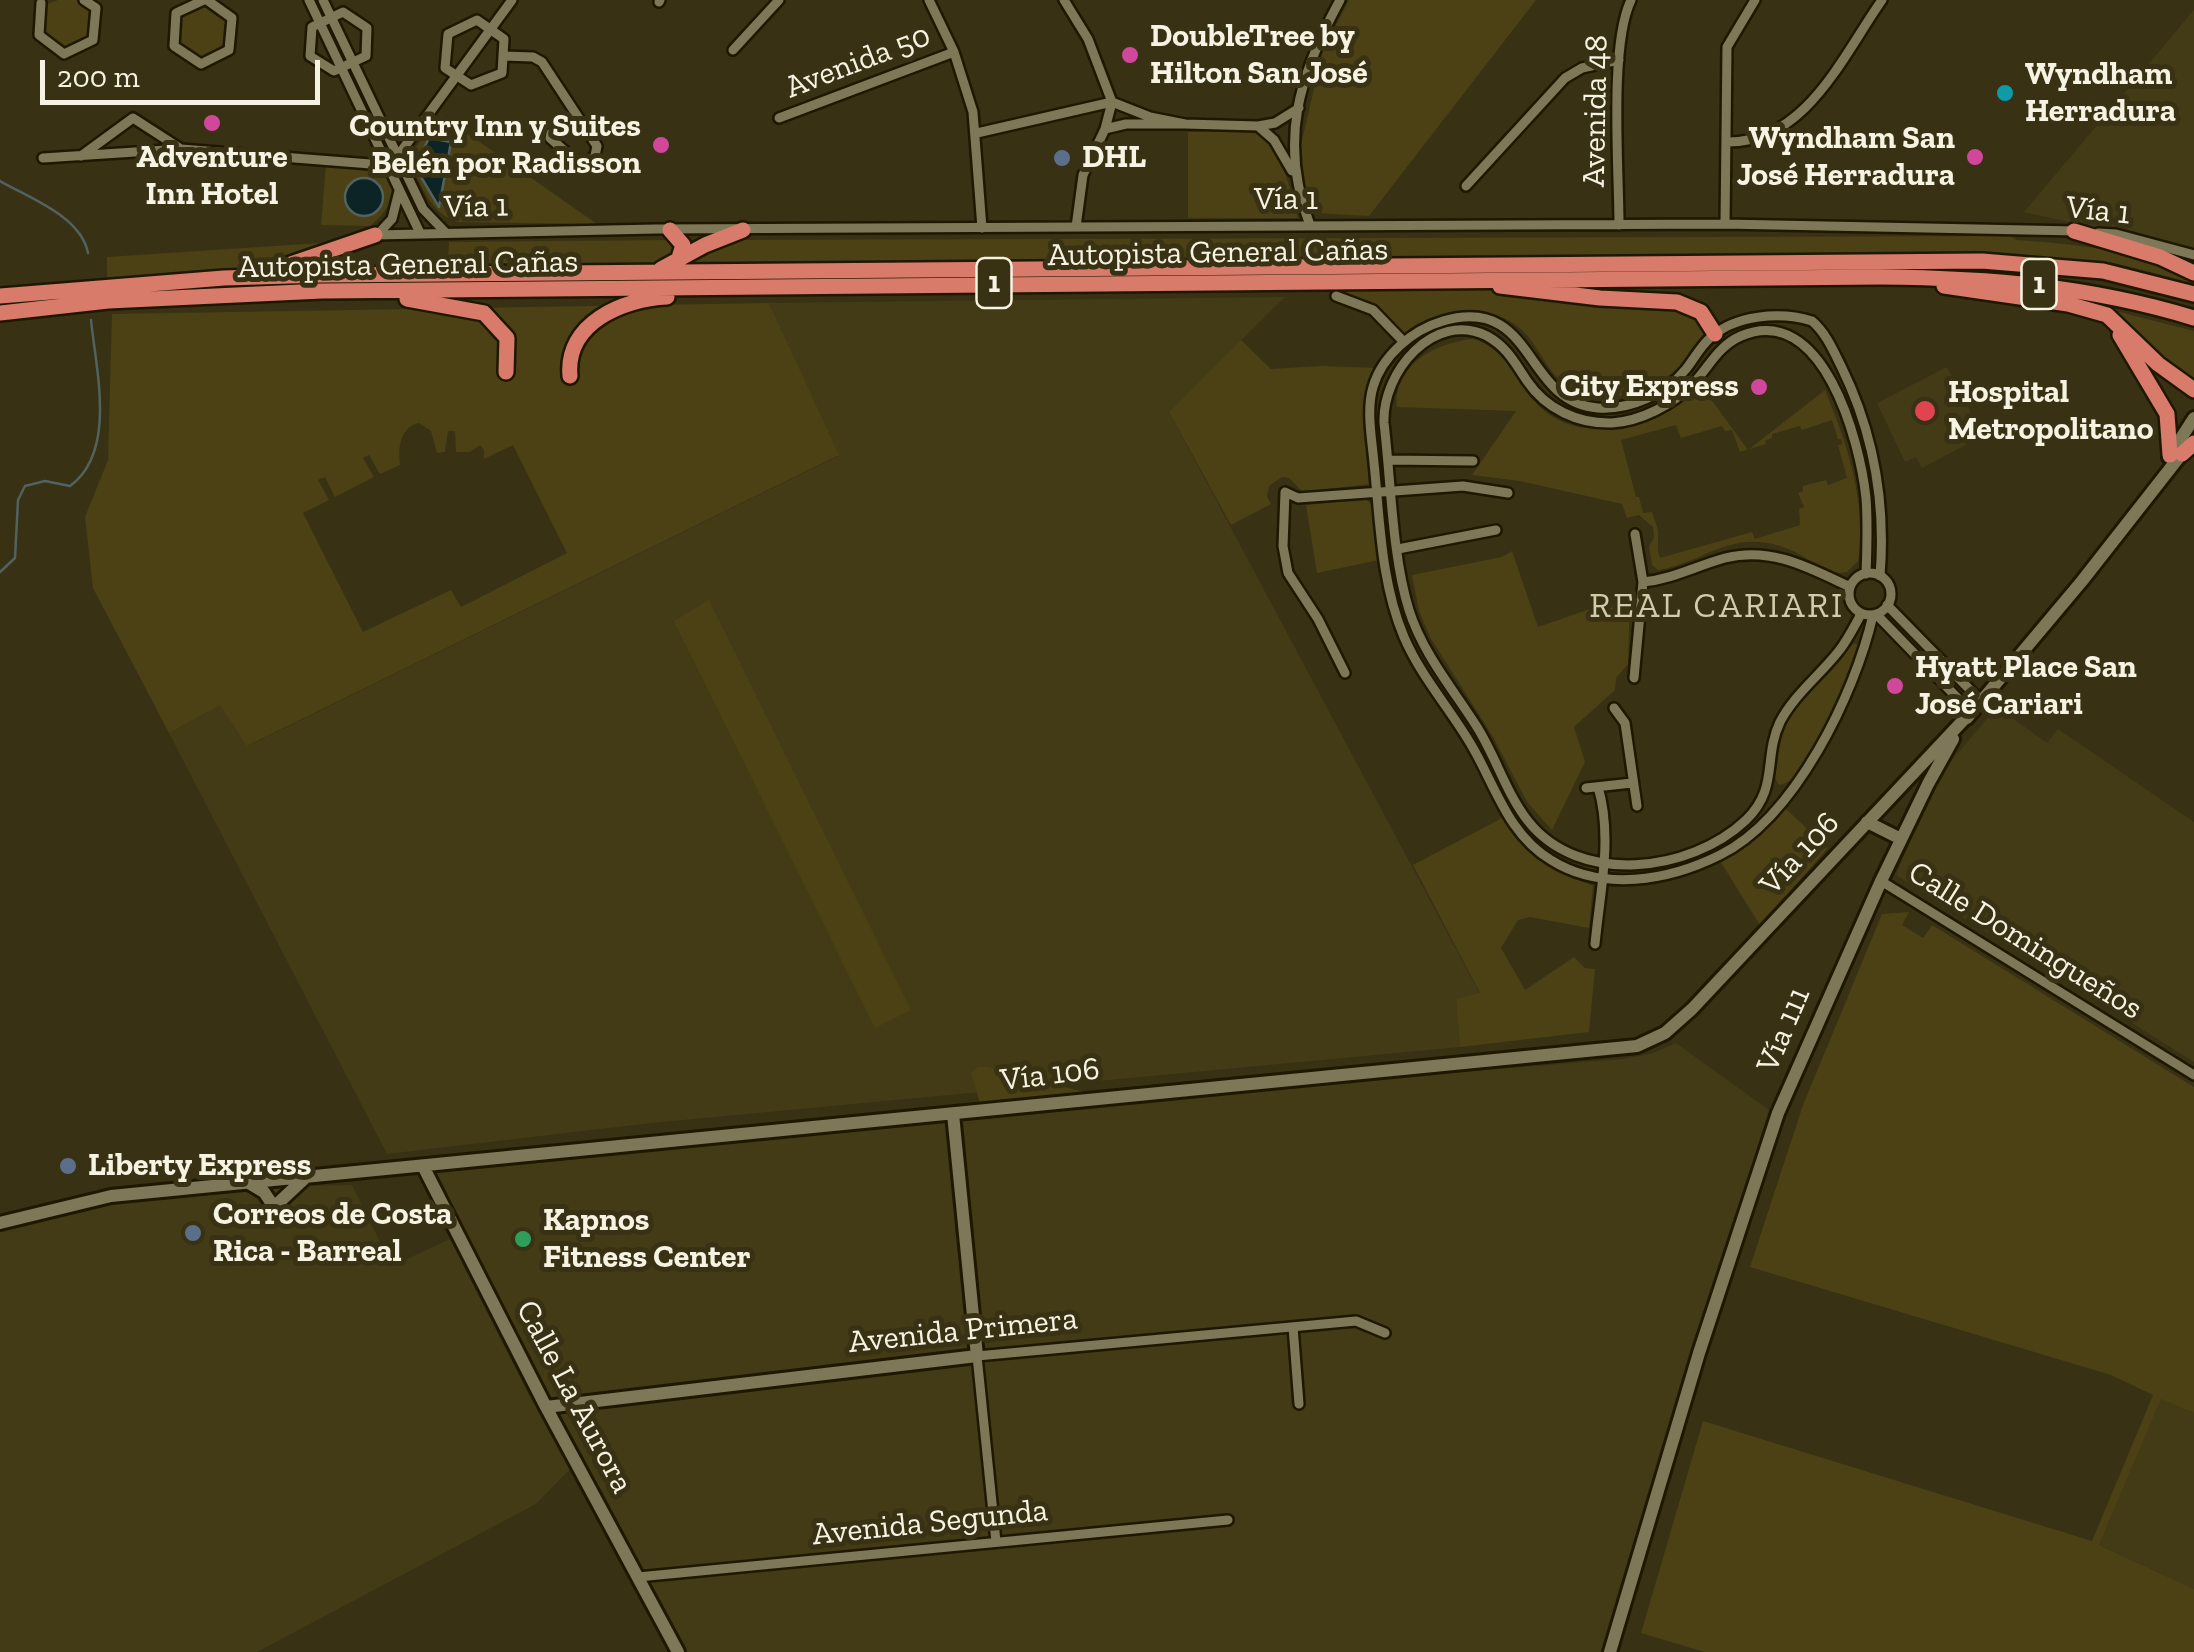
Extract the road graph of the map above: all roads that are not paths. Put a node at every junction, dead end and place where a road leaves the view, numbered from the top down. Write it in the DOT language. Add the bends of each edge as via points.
graph roads {
  1 [pos="84,0"];
  2 [pos="206,0"];
  3 [pos="309,0"];
  4 [pos="323,0"];
  5 [pos="512,0"];
  6 [pos="779,0"];
  7 [pos="929,0"];
  8 [pos="1064,0"];
  9 [pos="1340,0"];
  10 [pos="1631,0"];
  11 [pos="1754,0"];
  12 [pos="1882,0"];
  13 [pos="41,1"];
  14 [pos="221,4"];
  15 [pos="332,18"];
  16 [pos="320,23"];
  17 [pos="490,30"];
  18 [pos="733,50"];
  19 [pos="954,52"];
  20 [pos="503,56"];
  21 [pos="1619,60"];
  22 [pos="352,62"];
  23 [pos="342,67"];
  24 [pos="456,75"];
  25 [pos="1112,102"];
  26 [pos="1298,108"];
  27 [pos="578,116"];
  28 [pos="780,118"];
  29 [pos="1185,124"];
  30 [pos="1258,126"];
  31 [pos="1105,129"];
  32 [pos="977,133"];
  33 [pos="1296,133"];
  34 [pos="1274,140"];
  35 [pos="1726,142"];
  36 [pos="181,150"];
  37 [pos="43,158"];
  38 [pos="78,158"];
  39 [pos="392,160"];
  40 [pos="1294,173"];
  41 [pos="398,186"];
  42 [pos="1466,186"];
  43 [pos="1619,224"];
  44 [pos="1725,224"];
  45 [pos="1310,225"];
  46 [pos="1076,227"];
  47 [pos="982,228"];
  48 [pos="670,230"];
  49 [pos="743,230"];
  50 [pos="2074,231"];
  51 [pos="420,233"];
  52 [pos="446,233"];
  53 [pos="376,236"];
  54 [pos="2194,255"];
  55 [pos="678,261"];
  56 [pos="651,272"];
  57 [pos="2194,273"];
  58 [pos="251,277"];
  59 [pos="1880,277"];
  60 [pos="1472,278"];
  61 [pos="1023,283"];
  62 [pos="2194,294"];
  63 [pos="0,296"];
  64 [pos="1336,296"];
  65 [pos="108,301"];
  66 [pos="2092,309"];
  67 [pos="0,312"];
  68 [pos="2194,318"];
  69 [pos="1715,334"];
  70 [pos="1407,340"];
  71 [pos="1418,348"];
  72 [pos="1832,349"];
  73 [pos="1394,352"];
  74 [pos="1816,356"];
  75 [pos="1403,361"];
  76 [pos="506,372"];
  77 [pos="1844,372"];
  78 [pos="1826,374"];
  79 [pos="570,376"];
  80 [pos="2194,390"];
  81 [pos="1593,408"];
  82 [pos="2194,418"];
  83 [pos="1591,421"];
  84 [pos="2185,447"];
  85 [pos="1388,460"];
  86 [pos="1473,461"];
  87 [pos="1878,479"];
  88 [pos="1864,484"];
  89 [pos="1392,489"];
  90 [pos="1377,491"];
  91 [pos="1508,492"];
  92 [pos="1496,530"];
  93 [pos="1635,534"];
  94 [pos="1398,549"];
  95 [pos="1866,574"];
  96 [pos="1880,576"];
  97 [pos="1643,582"];
  98 [pos="1850,587"];
  99 [pos="1888,605"];
  100 [pos="1870,614"];
  101 [pos="1433,663"];
  102 [pos="1422,668"];
  103 [pos="1346,673"];
  104 [pos="1634,678"];
  105 [pos="1981,700"];
  106 [pos="1614,708"];
  107 [pos="1971,712"];
  108 [pos="1632,783"];
  109 [pos="1598,787"];
  110 [pos="1586,788"];
  111 [pos="1764,796"];
  112 [pos="1778,804"];
  113 [pos="1637,806"];
  114 [pos="1867,822"];
  115 [pos="1901,839"];
  116 [pos="1602,863"];
  117 [pos="1601,879"];
  118 [pos="1881,880"];
  119 [pos="1594,944"];
  120 [pos="2194,1075"];
  121 [pos="952,1114"];
  122 [pos="423,1166"];
  123 [pos="305,1178"];
  124 [pos="249,1183"];
  125 [pos="0,1223"];
  126 [pos="1293,1327"];
  127 [pos="1385,1333"];
  128 [pos="978,1356"];
  129 [pos="1299,1404"];
  130 [pos="546,1406"];
  131 [pos="1228,1520"];
  132 [pos="996,1542"];
  133 [pos="638,1577"];
  134 [pos="678,1652"];
  135 [pos="1610,1652"];
  1 -- 13 [label="street" via="96,8 93,40 64,54 39,35"];
  2 -- 14 [label="street"];
  2 -- 14 [label="street" via="176,13 174,46 201,64 229,50 232,18"];
  3 -- 16 [label="street"];
  4 -- 15 [label="street"];
  5 -- 17 [label="street"];
  6 -- 18 [label="street"];
  7 -- 19 [label="street"];
  8 -- 25 [label="street" via="1099,62"];
  9 -- 26 [label="street" via="1309,60"];
  10 -- 21 [label="street, Avenida 48"];
  11 -- 35 [label="street" via="1728,47"];
  12 -- 35 [label="street" via="1801,115 1774,134"];
  15 -- 16 [label="street"];
  15 -- 22 [label="street"];
  15 -- 22 [label="street" via="343,12 368,28 366,56"];
  16 -- 23 [label="street"];
  16 -- 23 [label="street" via="312,27 310,56 334,71"];
  17 -- 20 [label="street" via="504,39"];
  17 -- 24 [label="street"];
  17 -- 24 [label="street" via="477,20 448,34 445,68"];
  19 -- 28 [label="street, Avenida 50"];
  19 -- 32 [label="street"];
  20 -- 24 [label="street" via="502,73 471,85"];
  20 -- 27 [label="street" via="542,62"];
  21 -- 42 [label="street" via="1565,78"];
  21 -- 43 [label="street, Avenida 48"];
  22 -- 23 [label="street"];
  22 -- 39 [label="street"];
  23 -- 39 [label="street"];
  24 -- 39 [label="street"];
  25 -- 29 [label="street"];
  25 -- 31 [label="street"];
  25 -- 32 [label="street"];
  26 -- 30 [label="street"];
  26 -- 33 [label="street"];
  27 -- 27 [label="street" via="597,146 587,162 550,138"];
  29 -- 30 [label="street"];
  29 -- 31 [label="street"];
  30 -- 34 [label="street"];
  31 -- 46 [label="street" via="1084,175"];
  32 -- 47 [label="street"];
  33 -- 34 [label="street"];
  33 -- 40 [label="street"];
  34 -- 40 [label="street"];
  35 -- 44 [label="street"];
  36 -- 38 [label="street"];
  36 -- 38 [label="street" via="133,118"];
  36 -- 39 [label="street" via="382,165"];
  37 -- 38 [label="street"];
  39 -- 41 [label="street"];
  39 -- 52 [label="street"];
  40 -- 45 [label="street"];
  41 -- 51 [label="street"];
  41 -- 53 [label="street" via="392,219"];
  43 -- 44 [label="street, Vía 1"];
  43 -- 45 [label="street, Vía 1"];
  44 -- 50 [label="street, Vía 1"];
  45 -- 46 [label="street, Vía 1"];
  46 -- 47 [label="street, Vía 1"];
  47 -- 49 [label="street, Vía 1"];
  48 -- 49 [label="street, Vía 1"];
  48 -- 52 [label="street, Vía 1"];
  48 -- 55 [label="highway" via="683,245"];
  49 -- 55 [label="highway"];
  50 -- 54 [label="street, Vía 1" via="2116,234"];
  50 -- 57 [label="highway"];
  51 -- 52 [label="street, Vía 1"];
  51 -- 53 [label="street, Vía 1"];
  53 -- 58 [label="highway"];
  55 -- 56 [label="highway"];
  56 -- 58 [label="highway, Autopista General Cañas / 1"];
  56 -- 62 [label="highway, Autopista General Cañas / 1" via="1982,261 2103,271"];
  58 -- 63 [label="highway, Autopista General Cañas / 1"];
  59 -- 60 [label="highway, Autopista General Cañas / 1"];
  59 -- 66 [label="highway"];
  59 -- 68 [label="highway, Autopista General Cañas / 1" via="2049,285"];
  60 -- 61 [label="highway, Autopista General Cañas / 1"];
  60 -- 69 [label="highway" via="1584,297 1676,302 1701,312"];
  61 -- 65 [label="highway, Autopista General Cañas / 1" via="322,291"];
  61 -- 79 [label="highway" via="636,300 587,329 572,353"];
  64 -- 70 [label="street" via="1373,310"];
  65 -- 67 [label="highway, Autopista General Cañas / 1"];
  65 -- 76 [label="highway" via="386,296 452,304 484,313 503,330"];
  66 -- 80 [label="highway" via="2116,321"];
  66 -- 84 [label="highway" via="2119,334"];
  69 -- 72 [label="street" via="1745,321 1792,316 1812,321"];
  69 -- 81 [label="street" via="1666,388 1635,403"];
  70 -- 71 [label="street"];
  70 -- 73 [label="street"];
  70 -- 81 [label="street" via="1452,318 1491,320 1521,342 1558,392"];
  71 -- 75 [label="street"];
  71 -- 83 [label="street" via="1454,333 1485,335 1510,354 1544,401"];
  72 -- 74 [label="street" via="1828,358"];
  72 -- 77 [label="street"];
  73 -- 75 [label="street"];
  73 -- 90 [label="street" via="1370,399"];
  74 -- 78 [label="street"];
  74 -- 83 [label="street" via="1782,333 1747,334 1722,348 1692,384 1654,412 1620,422"];
  75 -- 85 [label="street" via="1385,400"];
  77 -- 78 [label="street"];
  77 -- 87 [label="street"];
  78 -- 88 [label="street" via="1852,431"];
  81 -- 83 [label="street"];
  82 -- 84 [label="main road, Vía 111"];
  84 -- 105 [label="main road, Vía 111"];
  85 -- 86 [label="street"];
  85 -- 89 [label="street"];
  87 -- 88 [label="street"];
  87 -- 96 [label="street"];
  88 -- 95 [label="street"];
  89 -- 90 [label="street"];
  89 -- 91 [label="street"];
  89 -- 94 [label="street"];
  90 -- 102 [label="street" via="1390,594"];
  90 -- 103 [label="street" via="1298,498 1285,492 1288,573"];
  92 -- 94 [label="street"];
  93 -- 97 [label="street"];
  94 -- 101 [label="street" via="1408,608"];
  95 -- 96 [label="street"];
  95 -- 98 [label="street"];
  96 -- 99 [label="street" via="1889,587"];
  97 -- 98 [label="street" via="1766,554"];
  97 -- 104 [label="street"];
  98 -- 100 [label="street" via="1852,605"];
  99 -- 100 [label="street"];
  99 -- 105 [label="street"];
  100 -- 107 [label="street"];
  100 -- 111 [label="street" via="1784,716"];
  100 -- 112 [label="street" via="1842,705"];
  101 -- 102 [label="street"];
  101 -- 116 [label="street" via="1485,739 1528,821 1550,842"];
  102 -- 117 [label="street" via="1520,833 1555,863"];
  105 -- 107 [label="main road, Vía 111"];
  106 -- 108 [label="street" via="1625,723"];
  107 -- 114 [label="main road, Vía 106"];
  107 -- 115 [label="main road, Vía 111"];
  108 -- 109 [label="street"];
  108 -- 113 [label="street"];
  109 -- 110 [label="street"];
  109 -- 116 [label="street" via="1607,826"];
  111 -- 112 [label="street"];
  111 -- 116 [label="street" via="1735,828 1690,852 1640,864"];
  112 -- 117 [label="street" via="1745,840 1696,866 1653,878"];
  114 -- 115 [label="main road"];
  114 -- 121 [label="main road, Vía 106" via="1692,1009 1637,1046"];
  115 -- 118 [label="main road, Vía 111"];
  116 -- 117 [label="street"];
  117 -- 119 [label="street"];
  118 -- 120 [label="street, Calle Domingueños"];
  118 -- 135 [label="main road, Vía 111" via="1778,1113"];
  121 -- 122 [label="main road, Vía 106"];
  121 -- 128 [label="main road"];
  122 -- 123 [label="main road, Vía 106"];
  122 -- 130 [label="main road, Calle La Aurora"];
  123 -- 124 [label="main road, Vía 106"];
  123 -- 124 [label="main road" via="274,1207"];
  124 -- 125 [label="main road, Vía 106" via="112,1196"];
  126 -- 127 [label="street, Avenida Primera" via="1356,1321"];
  126 -- 128 [label="street, Avenida Primera"];
  126 -- 129 [label="street"];
  128 -- 130 [label="main road, Avenida Primera"];
  128 -- 132 [label="street"];
  130 -- 133 [label="main road, Calle La Aurora"];
  131 -- 132 [label="street, Avenida Segunda"];
  132 -- 133 [label="street, Avenida Segunda"];
  133 -- 134 [label="main road, Calle La Aurora"];
}
